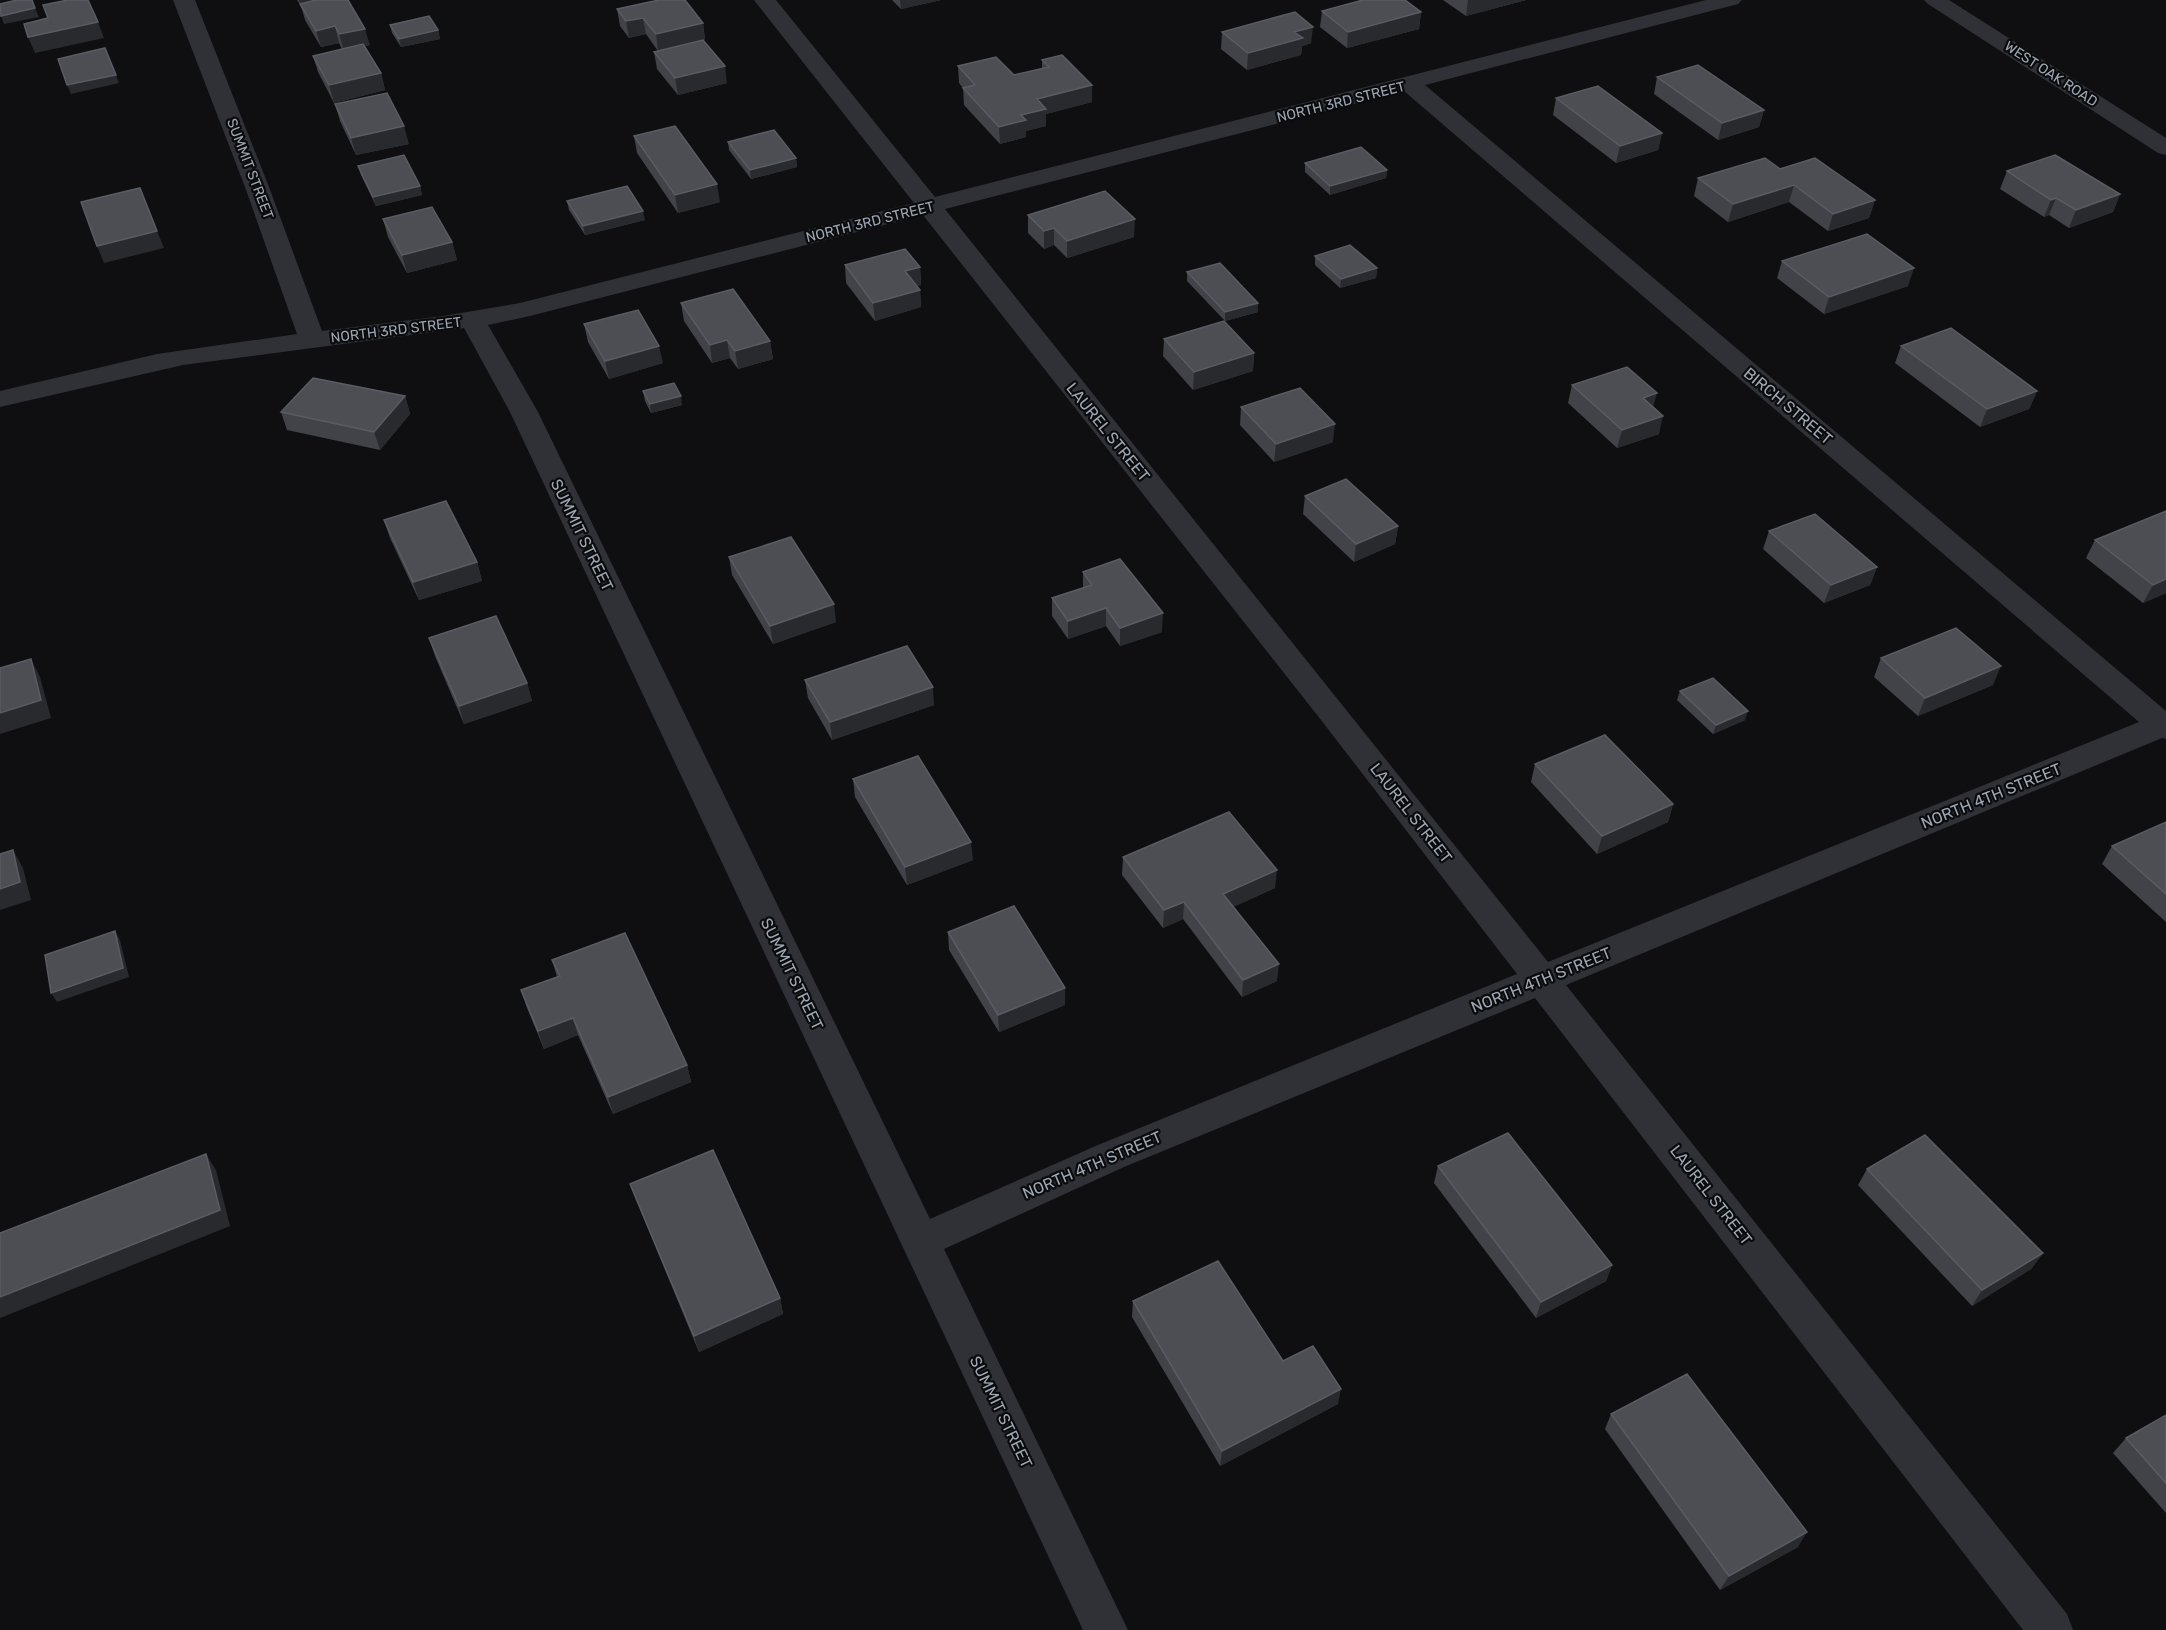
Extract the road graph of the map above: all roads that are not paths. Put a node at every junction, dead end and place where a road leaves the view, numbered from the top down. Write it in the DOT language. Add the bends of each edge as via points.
graph roads {
  1 [pos="184,0"];
  2 [pos="765,0"];
  3 [pos="1731,0"];
  4 [pos="1935,0"];
  5 [pos="1410,84"];
  6 [pos="2166,148"];
  7 [pos="928,207"];
  8 [pos="472,320"];
  9 [pos="312,340"];
  10 [pos="0,399"];
  11 [pos="2165,726"];
  12 [pos="1542,980"];
  13 [pos="920,1242"];
  14 [pos="1106,1630"];
  15 [pos="2051,1630"];
  1 -- 9 [label="street, SUMMIT STREET"];
  2 -- 7 [label="street, LAUREL STREET"];
  3 -- 5 [label="street, NORTH 3RD STREET"];
  4 -- 6 [label="street, WEST OAK ROAD"];
  5 -- 7 [label="street, NORTH 3RD STREET"];
  5 -- 11 [label="street, BIRCH STREET"];
  7 -- 8 [label="street, NORTH 3RD STREET" via="521,311"];
  7 -- 12 [label="street, LAUREL STREET"];
  8 -- 9 [label="street, NORTH 3RD STREET"];
  8 -- 13 [label="street, SUMMIT STREET" via="524,412"];
  9 -- 10 [label="street, NORTH 3RD STREET" via="141,365"];
  11 -- 12 [label="street, NORTH 4TH STREET"];
  12 -- 13 [label="street, NORTH 4TH STREET" via="1122,1151"];
  12 -- 15 [label="street, LAUREL STREET"];
  13 -- 14 [label="street, SUMMIT STREET"];
}
